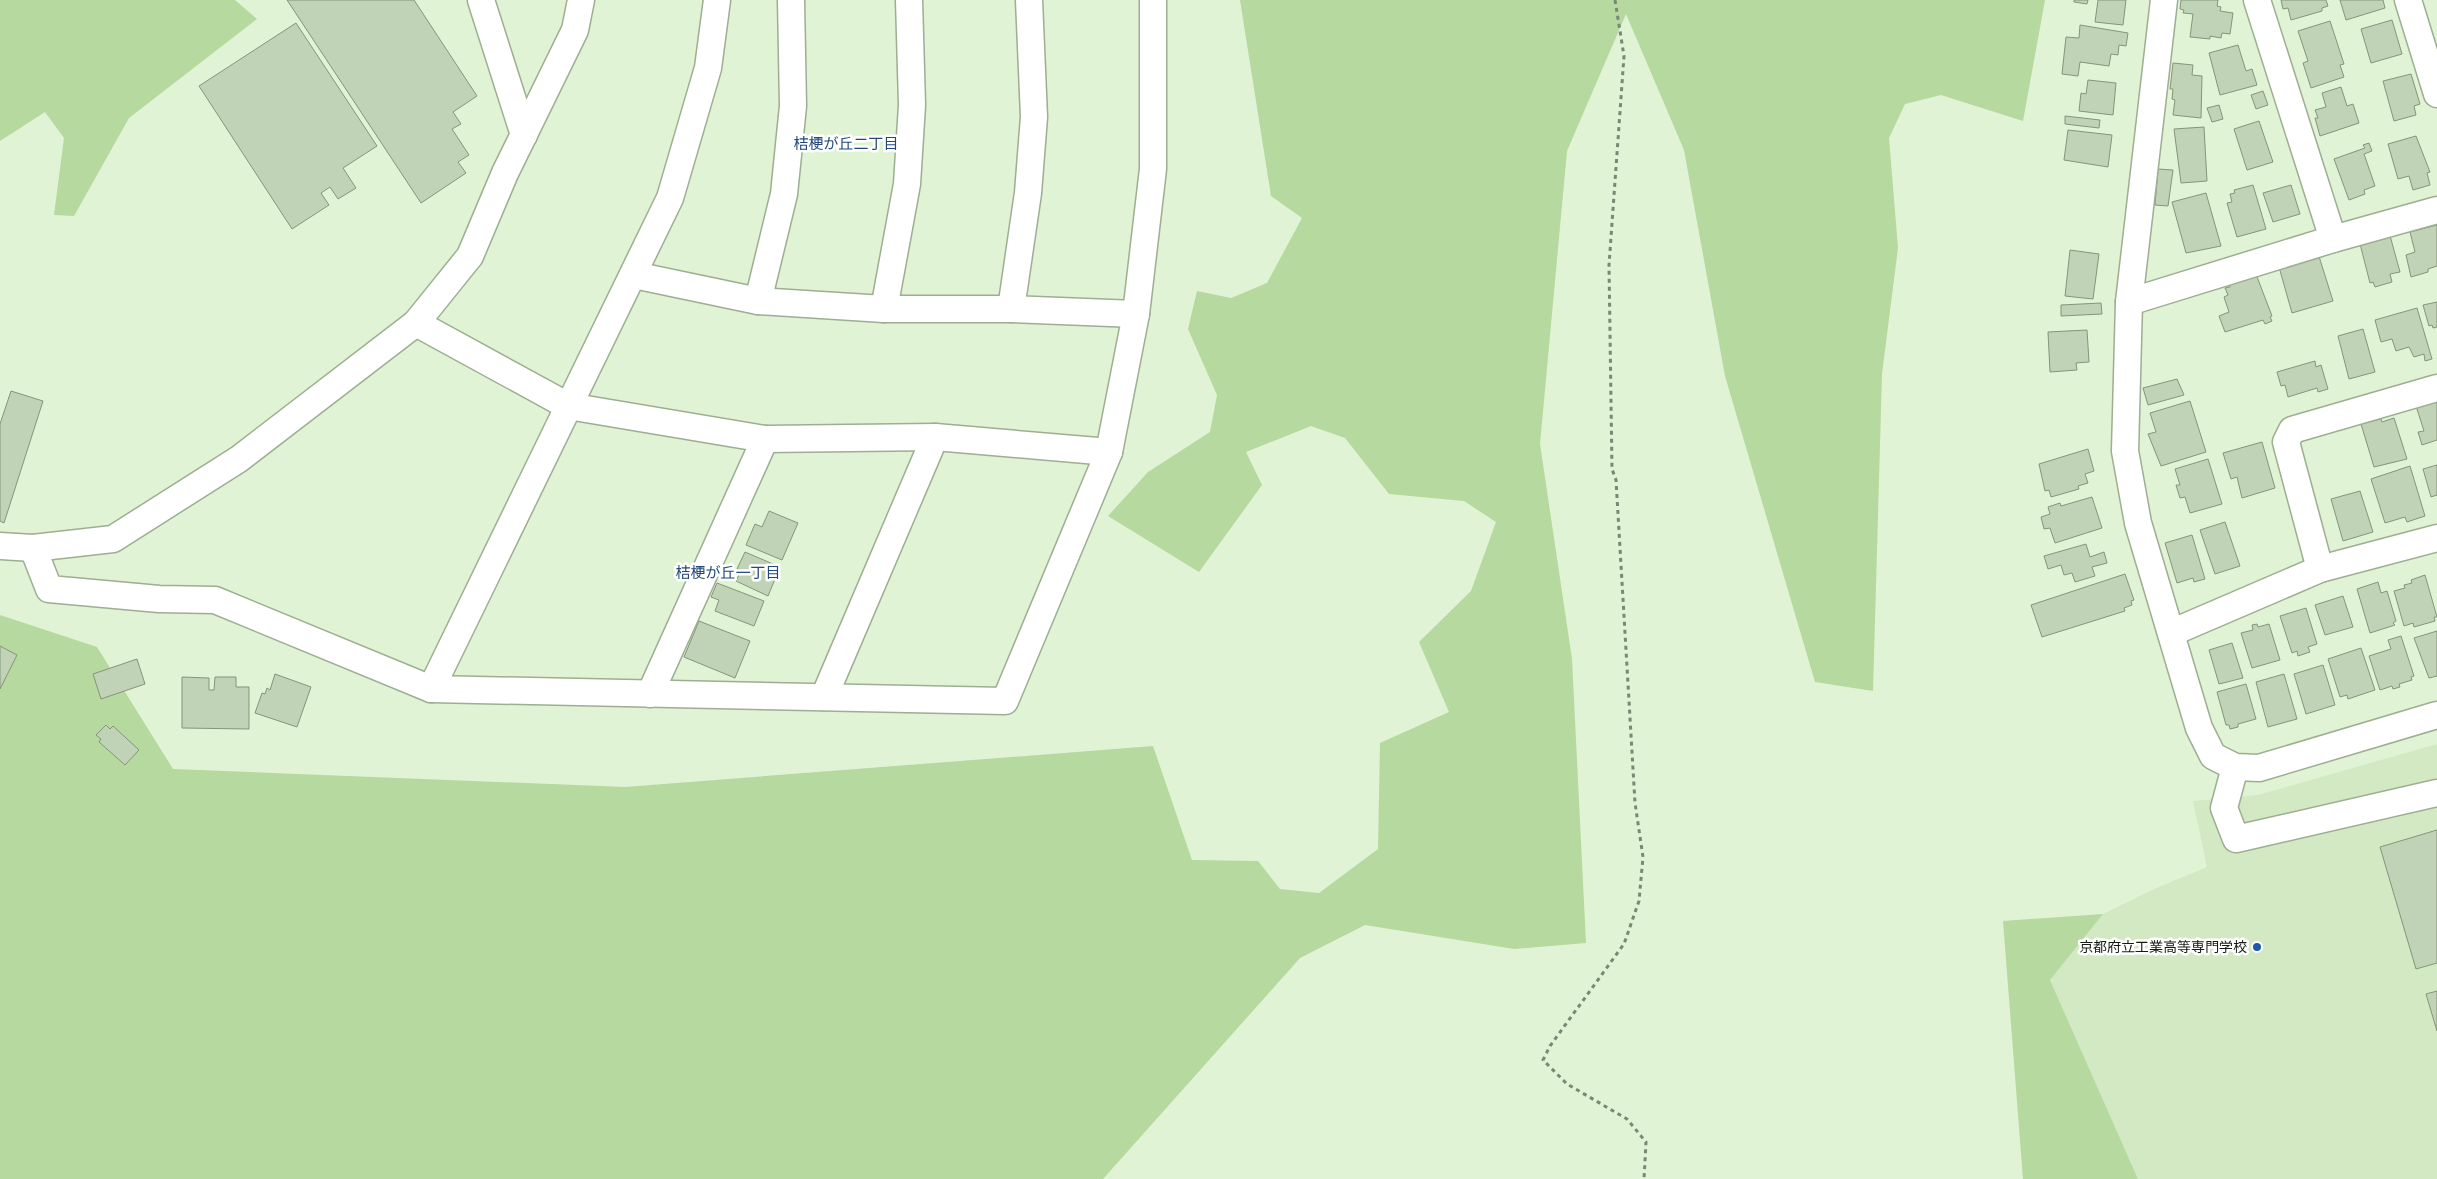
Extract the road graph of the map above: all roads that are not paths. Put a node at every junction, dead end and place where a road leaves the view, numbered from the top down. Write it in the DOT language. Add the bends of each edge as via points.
graph roads {
  1 [pos="481,0"];
  2 [pos="581,0"];
  3 [pos="717,0"];
  4 [pos="791,0"];
  5 [pos="909,0"];
  6 [pos="1029,0"];
  7 [pos="1153,0"];
  8 [pos="2164,0"];
  9 [pos="2257,0"];
  10 [pos="2408,0"];
  11 [pos="2437,94"];
  12 [pos="524,134"];
  13 [pos="2437,210"];
  14 [pos="2333,239"];
  15 [pos="634,275"];
  16 [pos="758,301"];
  17 [pos="2129,302"];
  18 [pos="884,308"];
  19 [pos="1011,309"];
  20 [pos="1136,314"];
  21 [pos="416,323"];
  22 [pos="2437,388"];
  23 [pos="568,406"];
  24 [pos="935,437"];
  25 [pos="765,439"];
  26 [pos="1109,452"];
  27 [pos="2437,538"];
  28 [pos="0,546"];
  29 [pos="33,548"];
  30 [pos="2320,569"];
  31 [pos="2171,633"];
  32 [pos="431,690"];
  33 [pos="650,694"];
  34 [pos="824,697"];
  35 [pos="2437,715"];
  36 [pos="2235,767"];
  37 [pos="2437,793"];
  1 -- 12 [label="street"];
  2 -- 12 [label="street" via="575,30"];
  3 -- 15 [label="street" via="708,68 687,146 670,198"];
  4 -- 16 [label="street" via="793,106 784,194"];
  5 -- 18 [label="street" via="912,105 907,184"];
  6 -- 19 [label="street" via="1034,117 1028,193"];
  7 -- 20 [label="street" via="1153,169"];
  8 -- 17 [label="street"];
  9 -- 14 [label="street"];
  10 -- 11 [label="street"];
  12 -- 21 [label="street" via="470,256"];
  13 -- 14 [label="street"];
  14 -- 17 [label="street"];
  15 -- 16 [label="street"];
  15 -- 23 [label="street"];
  16 -- 18 [label="street"];
  17 -- 31 [label="street" via="2125,451 2138,523"];
  18 -- 19 [label="street"];
  19 -- 20 [label="street"];
  20 -- 26 [label="street"];
  21 -- 23 [label="street"];
  21 -- 29 [label="street" via="239,459 113,539"];
  22 -- 30 [label="street" via="2292,430 2286,442"];
  23 -- 25 [label="street"];
  23 -- 32 [label="street"];
  24 -- 25 [label="street"];
  24 -- 26 [label="street"];
  24 -- 34 [label="street"];
  25 -- 33 [label="street"];
  26 -- 34 [label="street" via="1004,701"];
  27 -- 30 [label="street"];
  28 -- 29 [label="street"];
  29 -- 32 [label="street" via="49,589 159,599 216,600"];
  30 -- 31 [label="street"];
  31 -- 36 [label="street" via="2199,728 2213,756"];
  32 -- 33 [label="street"];
  33 -- 34 [label="street"];
  35 -- 36 [label="street" via="2259,768"];
  36 -- 37 [label="street" via="2224,808 2236,838"];
}
